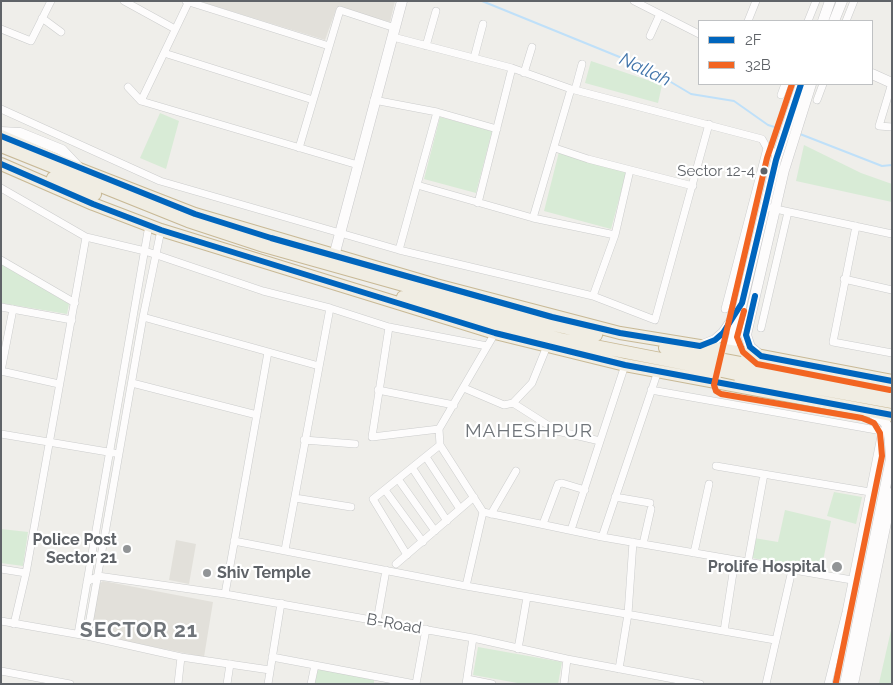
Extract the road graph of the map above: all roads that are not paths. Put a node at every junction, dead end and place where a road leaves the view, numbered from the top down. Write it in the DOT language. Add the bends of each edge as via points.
graph roads {
  1 [pos="50,1"];
  2 [pos="124,1"];
  3 [pos="402,1"];
  4 [pos="634,1"];
  5 [pos="756,1"];
  6 [pos="816,1"];
  7 [pos="830,1"];
  8 [pos="842,1"];
  9 [pos="854,1"];
  10 [pos="188,2"];
  11 [pos="436,10"];
  12 [pos="660,14"];
  13 [pos="42,18"];
  14 [pos="748,20"];
  15 [pos="808,20"];
  16 [pos="823,20"];
  17 [pos="834,20"];
  18 [pos="846,20"];
  19 [pos="483,24"];
  20 [pos="1,29"];
  21 [pos="175,29"];
  22 [pos="61,32"];
  23 [pos="394,32"];
  24 [pos="698,33"];
  25 [pos="650,36"];
  26 [pos="329,46"];
  27 [pos="426,46"];
  28 [pos="532,47"];
  29 [pos="164,53"];
  30 [pos="474,58"];
  31 [pos="582,64"];
  32 [pos="512,68"];
  33 [pos="524,73"];
  34 [pos="873,74"];
  35 [pos="892,83"];
  36 [pos="785,85"];
  37 [pos="801,85"];
  38 [pos="810,85"];
  39 [pos="823,85"];
  40 [pos="128,87"];
  41 [pos="573,89"];
  42 [pos="780,95"];
  43 [pos="313,100"];
  44 [pos="374,100"];
  45 [pos="817,100"];
  46 [pos="141,101"];
  47 [pos="1,109"];
  48 [pos="437,112"];
  49 [pos="797,112"];
  50 [pos="709,124"];
  51 [pos="892,127"];
  52 [pos="497,129"];
  53 [pos="1,134"];
  54 [pos="788,142"];
  55 [pos="1,146"];
  56 [pos="299,148"];
  57 [pos="555,148"];
  58 [pos="767,148"];
  59 [pos="778,155"];
  60 [pos="1,156"];
  61 [pos="1,164"];
  62 [pos="358,165"];
  63 [pos="630,170"];
  64 [pos="76,171"];
  65 [pos="417,185"];
  66 [pos="693,186"];
  67 [pos="1,188"];
  68 [pos="478,203"];
  69 [pos="770,208"];
  70 [pos="788,212"];
  71 [pos="533,218"];
  72 [pos="856,226"];
  73 [pos="155,228"];
  74 [pos="339,233"];
  75 [pos="892,234"];
  76 [pos="615,235"];
  77 [pos="86,237"];
  78 [pos="399,250"];
  79 [pos="145,251"];
  80 [pos="156,255"];
  81 [pos="334,256"];
  82 [pos="1,260"];
  83 [pos="844,280"];
  84 [pos="372,282"];
  85 [pos="892,290"];
  86 [pos="593,296"];
  87 [pos="742,302"];
  88 [pos="75,303"];
  89 [pos="1,307"];
  90 [pos="330,308"];
  91 [pos="13,309"];
  92 [pos="724,309"];
  93 [pos="134,312"];
  94 [pos="144,315"];
  95 [pos="72,320"];
  96 [pos="389,326"];
  97 [pos="761,328"];
  98 [pos="495,333"];
  99 [pos="487,346"];
  100 [pos="547,346"];
  101 [pos="700,346"];
  102 [pos="268,352"];
  103 [pos="892,354"];
  104 [pos="761,356"];
  105 [pos="725,360"];
  106 [pos="625,365"];
  107 [pos="319,366"];
  108 [pos="738,368"];
  109 [pos="1,371"];
  110 [pos="658,371"];
  111 [pos="892,381"];
  112 [pos="132,383"];
  113 [pos="59,384"];
  114 [pos="723,385"];
  115 [pos="464,388"];
  116 [pos="378,390"];
  117 [pos="651,390"];
  118 [pos="892,392"];
  119 [pos="892,402"];
  120 [pos="513,403"];
  121 [pos="454,405"];
  122 [pos="864,410"];
  123 [pos="892,415"];
  124 [pos="257,416"];
  125 [pos="439,429"];
  126 [pos="1,434"];
  127 [pos="304,440"];
  128 [pos="600,441"];
  129 [pos="50,442"];
  130 [pos="355,444"];
  131 [pos="440,445"];
  132 [pos="110,452"];
  133 [pos="119,454"];
  134 [pos="891,455"];
  135 [pos="426,457"];
  136 [pos="716,466"];
  137 [pos="412,468"];
  138 [pos="516,471"];
  139 [pos="764,474"];
  140 [pos="398,479"];
  141 [pos="709,484"];
  142 [pos="385,490"];
  143 [pos="585,490"];
  144 [pos="870,492"];
  145 [pos="892,493"];
  146 [pos="474,497"];
  147 [pos="615,497"];
  148 [pos="294,498"];
  149 [pos="351,508"];
  150 [pos="460,509"];
  151 [pos="483,512"];
  152 [pos="491,514"];
  153 [pos="447,521"];
  154 [pos="543,524"];
  155 [pos="571,530"];
  156 [pos="435,531"];
  157 [pos="602,537"];
  158 [pos="234,541"];
  159 [pos="423,542"];
  160 [pos="634,542"];
  161 [pos="643,544"];
  162 [pos="285,550"];
  163 [pos="694,554"];
  164 [pos="407,555"];
  165 [pos="735,560"];
  166 [pos="748,562"];
  167 [pos="396,564"];
  168 [pos="1,570"];
  169 [pos="386,570"];
  170 [pos="792,570"];
  171 [pos="26,573"];
  172 [pos="98,576"];
  173 [pos="852,580"];
  174 [pos="87,582"];
  175 [pos="466,586"];
  176 [pos="225,594"];
  177 [pos="527,597"];
  178 [pos="281,603"];
  179 [pos="628,614"];
  180 [pos="1,621"];
  181 [pos="377,621"];
  182 [pos="14,624"];
  183 [pos="426,630"];
  184 [pos="724,631"];
  185 [pos="78,634"];
  186 [pos="87,636"];
  187 [pos="473,638"];
  188 [pos="774,640"];
  189 [pos="518,649"];
  190 [pos="182,656"];
  191 [pos="272,657"];
  192 [pos="567,659"];
  193 [pos="230,664"];
  194 [pos="315,665"];
  195 [pos="619,669"];
  196 [pos="1,670"];
  197 [pos="270,670"];
  198 [pos="377,680"];
  199 [pos="466,681"];
  200 [pos="50,682"];
  201 [pos="70,684"];
  202 [pos="178,684"];
  203 [pos="227,684"];
  204 [pos="268,684"];
  205 [pos="311,684"];
  206 [pos="415,684"];
  207 [pos="492,684"];
  208 [pos="564,684"];
  209 [pos="700,684"];
  210 [pos="766,684"];
  211 [pos="828,684"];
  212 [pos="845,684"];
  213 [pos="853,684"];
  1 -- 13 [label="street"];
  2 -- 21 [label="street"];
  3 -- 23 [label="street"];
  4 -- 12 [label="street"];
  5 -- 14 [label="street"];
  6 -- 15 [label="street"];
  7 -- 16 [label="street"];
  8 -- 17 [label="street"];
  9 -- 18 [label="street"];
  10 -- 21 [label="street"];
  10 -- 26 [label="street"];
  11 -- 27 [label="street"];
  12 -- 24 [label="street"];
  12 -- 25 [label="street"];
  13 -- 20 [label="street" via="31,41"];
  13 -- 22 [label="street"];
  19 -- 30 [label="street"];
  21 -- 29 [label="street"];
  23 -- 26 [label="street" via="340,10"];
  23 -- 27 [label="street"];
  23 -- 44 [label="street"];
  26 -- 43 [label="street"];
  27 -- 30 [label="street"];
  28 -- 33 [label="street"];
  29 -- 43 [label="street"];
  29 -- 46 [label="street"];
  30 -- 32 [label="street"];
  31 -- 41 [label="street"];
  32 -- 33 [label="street"];
  32 -- 52 [label="street"];
  33 -- 41 [label="street"];
  34 -- 35 [label="street"];
  35 -- 51 [label="street" via="879,126"];
  36 -- 42 [label="street"];
  37 -- 49 [label="street"];
  38 -- 49 [label="street"];
  39 -- 45 [label="street"];
  40 -- 46 [label="street"];
  41 -- 50 [label="street"];
  41 -- 57 [label="street"];
  43 -- 56 [label="street"];
  44 -- 48 [label="street"];
  44 -- 62 [label="street"];
  46 -- 56 [label="street"];
  47 -- 74 [label="street" via="160,181"];
  48 -- 52 [label="street"];
  48 -- 65 [label="street"];
  49 -- 54 [label="street"];
  50 -- 58 [label="street" via="762,139"];
  50 -- 66 [label="street"];
  52 -- 68 [label="street"];
  53 -- 64 [label="highway"];
  54 -- 59 [label="street"];
  54 -- 69 [label="street"];
  55 -- 64 [label="highway"];
  56 -- 62 [label="street"];
  57 -- 63 [label="street"];
  57 -- 71 [label="street"];
  58 -- 59 [label="street"];
  58 -- 92 [label="street"];
  59 -- 69 [label="street"];
  60 -- 84 [label="highway" via="189,231"];
  61 -- 73 [label="highway"];
  62 -- 74 [label="street"];
  63 -- 66 [label="street"];
  63 -- 76 [label="street"];
  64 -- 81 [label="highway" via="196,214"];
  64 -- 84 [label="highway" via="205,227"];
  65 -- 68 [label="street"];
  65 -- 78 [label="street"];
  66 -- 86 [label="street" via="655,320"];
  67 -- 77 [label="street"];
  68 -- 71 [label="street"];
  69 -- 70 [label="street"];
  69 -- 87 [label="street"];
  69 -- 104 [label="street" via="746,335 750,347"];
  70 -- 72 [label="street"];
  70 -- 97 [label="street"];
  71 -- 76 [label="street"];
  72 -- 75 [label="street"];
  72 -- 83 [label="street"];
  73 -- 79 [label="street"];
  73 -- 80 [label="street"];
  73 -- 84 [label="highway"];
  74 -- 78 [label="street"];
  74 -- 81 [label="street"];
  76 -- 86 [label="street"];
  77 -- 79 [label="street"];
  77 -- 88 [label="street"];
  78 -- 86 [label="street"];
  79 -- 80 [label="street"];
  79 -- 93 [label="street"];
  80 -- 90 [label="street" via="263,292"];
  80 -- 94 [label="street"];
  81 -- 84 [label="highway"];
  82 -- 88 [label="street"];
  83 -- 85 [label="street"];
  83 -- 103 [label="street" via="833,342"];
  84 -- 98 [label="highway"];
  84 -- 101 [label="highway"];
  84 -- 105 [label="highway" via="564,340"];
  87 -- 101 [label="street" via="723,334"];
  87 -- 105 [label="street"];
  88 -- 95 [label="street"];
  89 -- 91 [label="street"];
  90 -- 96 [label="street"];
  90 -- 107 [label="street"];
  91 -- 95 [label="street"];
  91 -- 109 [label="street"];
  93 -- 94 [label="street"];
  93 -- 132 [label="street"];
  94 -- 102 [label="street"];
  94 -- 112 [label="street"];
  95 -- 113 [label="street"];
  96 -- 99 [label="street"];
  96 -- 116 [label="street"];
  98 -- 99 [label="street"];
  98 -- 100 [label="highway"];
  99 -- 115 [label="street"];
  100 -- 106 [label="highway"];
  100 -- 120 [label="street" via="532,383"];
  101 -- 105 [label="highway"];
  102 -- 107 [label="street"];
  102 -- 124 [label="street"];
  104 -- 105 [label="highway"];
  104 -- 111 [label="highway"];
  105 -- 108 [label="highway, bridge"];
  105 -- 114 [label="street"];
  106 -- 110 [label="highway"];
  106 -- 128 [label="street"];
  107 -- 127 [label="street"];
  108 -- 118 [label="highway"];
  108 -- 119 [label="highway"];
  109 -- 113 [label="street"];
  110 -- 114 [label="highway"];
  110 -- 117 [label="street"];
  112 -- 124 [label="street"];
  112 -- 133 [label="street"];
  113 -- 129 [label="street"];
  114 -- 122 [label="highway"];
  115 -- 120 [label="street" via="504,405"];
  115 -- 121 [label="street"];
  116 -- 121 [label="street"];
  116 -- 125 [label="street" via="372,437"];
  117 -- 144 [label="street" via="882,431"];
  117 -- 147 [label="street"];
  120 -- 128 [label="street" via="556,431"];
  121 -- 125 [label="street"];
  122 -- 123 [label="highway"];
  122 -- 134 [label="street" via="885,422"];
  124 -- 158 [label="street"];
  125 -- 131 [label="street"];
  126 -- 129 [label="street"];
  127 -- 130 [label="street"];
  127 -- 148 [label="street"];
  128 -- 143 [label="street"];
  129 -- 132 [label="street"];
  129 -- 171 [label="street"];
  131 -- 135 [label="street"];
  131 -- 146 [label="street"];
  132 -- 133 [label="street"];
  132 -- 174 [label="street"];
  133 -- 172 [label="street"];
  134 -- 212 [label="street"];
  135 -- 137 [label="street"];
  135 -- 150 [label="street"];
  136 -- 139 [label="street"];
  137 -- 140 [label="street"];
  137 -- 153 [label="street"];
  138 -- 152 [label="street"];
  139 -- 144 [label="street"];
  139 -- 166 [label="street"];
  140 -- 142 [label="street"];
  140 -- 156 [label="street"];
  141 -- 163 [label="street"];
  142 -- 159 [label="street"];
  142 -- 164 [label="street" via="373,499"];
  143 -- 154 [label="street" via="558,484"];
  143 -- 155 [label="street"];
  144 -- 173 [label="street"];
  145 -- 213 [label="street"];
  146 -- 150 [label="street"];
  146 -- 151 [label="street"];
  147 -- 157 [label="street"];
  147 -- 161 [label="street" via="651,506"];
  148 -- 149 [label="street"];
  148 -- 162 [label="street"];
  150 -- 153 [label="street"];
  151 -- 152 [label="street"];
  151 -- 175 [label="street"];
  152 -- 154 [label="street"];
  153 -- 156 [label="street"];
  154 -- 155 [label="street"];
  155 -- 157 [label="street"];
  156 -- 159 [label="street"];
  157 -- 160 [label="street"];
  158 -- 162 [label="street"];
  158 -- 176 [label="street"];
  159 -- 164 [label="street"];
  160 -- 161 [label="street"];
  160 -- 179 [label="street"];
  161 -- 163 [label="street"];
  162 -- 169 [label="street"];
  163 -- 165 [label="street"];
  164 -- 167 [label="street"];
  165 -- 166 [label="street"];
  165 -- 184 [label="street"];
  166 -- 170 [label="street"];
  168 -- 171 [label="street"];
  169 -- 175 [label="street"];
  169 -- 181 [label="street"];
  170 -- 173 [label="street"];
  170 -- 188 [label="street"];
  171 -- 182 [label="street"];
  172 -- 174 [label="street"];
  172 -- 176 [label="street, B-Road"];
  172 -- 186 [label="street"];
  173 -- 211 [label="street"];
  174 -- 185 [label="street"];
  175 -- 177 [label="street"];
  176 -- 178 [label="street, B-Road"];
  177 -- 179 [label="street"];
  177 -- 189 [label="street"];
  178 -- 181 [label="street, B-Road"];
  178 -- 191 [label="street"];
  179 -- 184 [label="street"];
  179 -- 195 [label="street"];
  180 -- 182 [label="street"];
  181 -- 183 [label="street, B-Road"];
  182 -- 185 [label="street"];
  183 -- 187 [label="street, B-Road"];
  183 -- 206 [label="street"];
  184 -- 188 [label="street"];
  185 -- 186 [label="street"];
  186 -- 190 [label="street"];
  187 -- 189 [label="street, B-Road"];
  187 -- 199 [label="street"];
  188 -- 210 [label="street"];
  189 -- 192 [label="street, B-Road"];
  190 -- 193 [label="street"];
  190 -- 202 [label="street"];
  191 -- 194 [label="street"];
  191 -- 197 [label="street"];
  192 -- 195 [label="street, B-Road"];
  192 -- 208 [label="street"];
  193 -- 197 [label="street"];
  193 -- 203 [label="street"];
  194 -- 198 [label="street"];
  194 -- 205 [label="street"];
  195 -- 209 [label="street, B-Road"];
  196 -- 200 [label="street"];
  197 -- 204 [label="street"];
  198 -- 206 [label="street"];
  199 -- 207 [label="street"];
  200 -- 201 [label="street"];
}
